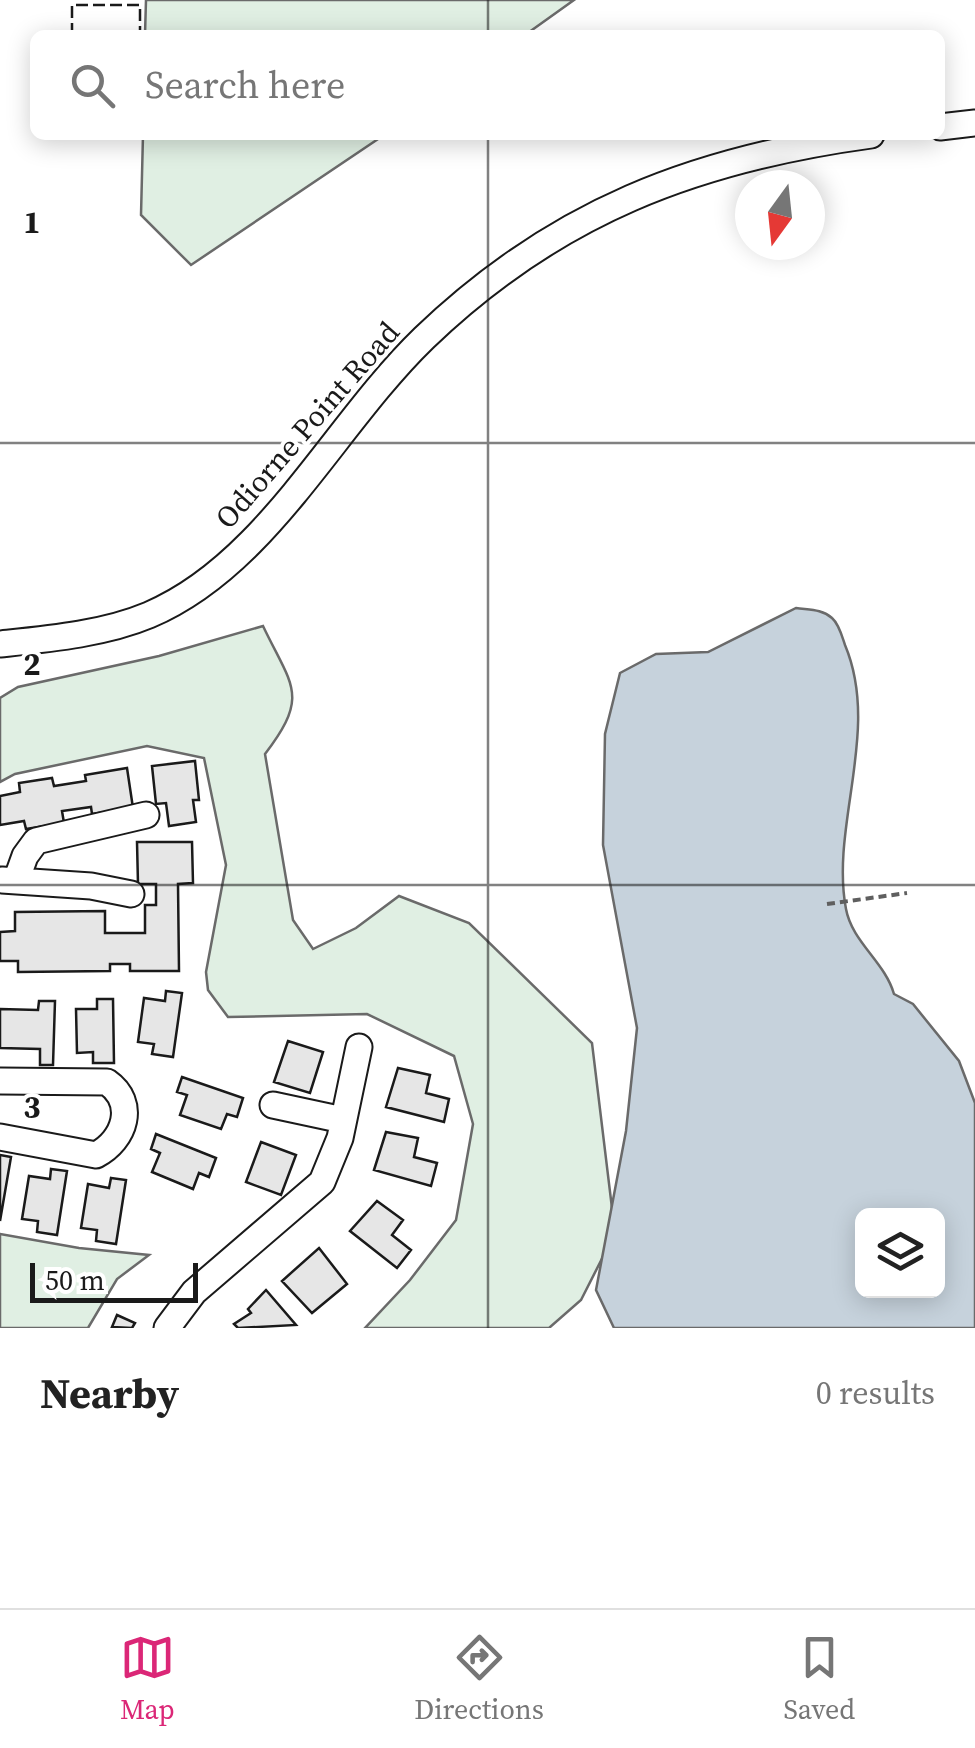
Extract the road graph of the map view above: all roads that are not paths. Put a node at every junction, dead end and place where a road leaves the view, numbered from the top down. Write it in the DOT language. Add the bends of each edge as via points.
graph roads {
  1 [pos="975,123"];
  2 [pos="945,126"];
  3 [pos="842,140"];
  4 [pos="0,644"];
  5 [pos="146,815"];
  6 [pos="8,881"];
  7 [pos="131,894"];
  8 [pos="359,1047"];
  9 [pos="0,1080"];
  10 [pos="273,1105"];
  11 [pos="344,1120"];
  12 [pos="0,1136"];
  13 [pos="167,1328"];
  1 -- 2 [label="street"];
  3 -- 4 [label="street, Odiorne Point Road" via="741,157 641,192 595,216 507,271 426,336 355,412 256,538 216,576 144,617"];
  5 -- 6 [label="street" via="36,841"];
  6 -- 7 [label="street"];
  8 -- 11 [label="street"];
  9 -- 12 [label="street" via="106,1082 125,1108 116,1140 96,1155"];
  10 -- 11 [label="street"];
  11 -- 13 [label="street" via="322,1182 194,1292"];
}
